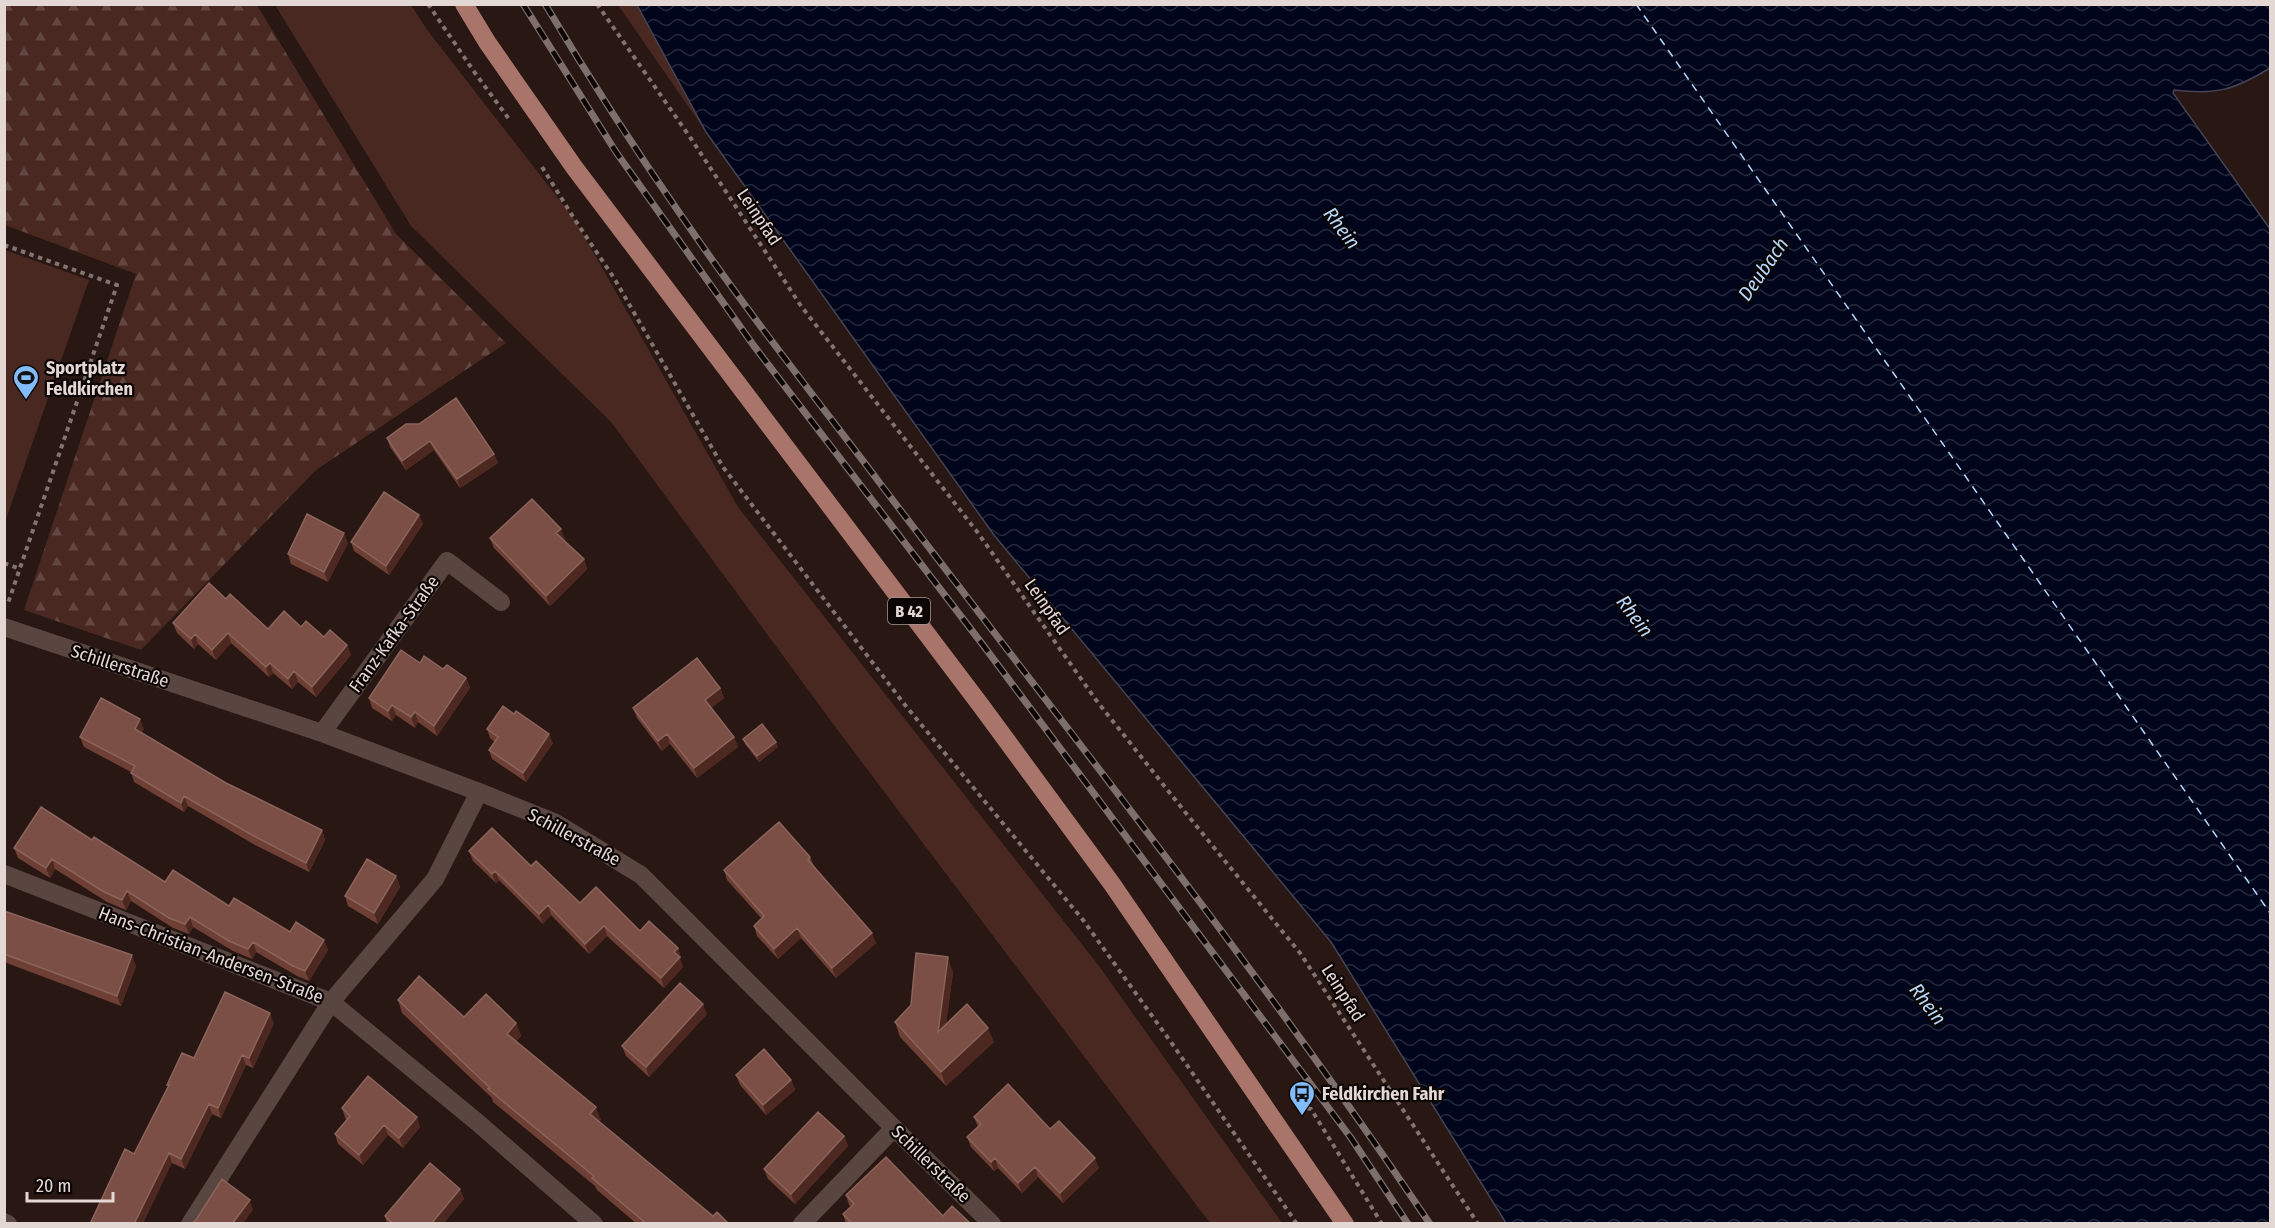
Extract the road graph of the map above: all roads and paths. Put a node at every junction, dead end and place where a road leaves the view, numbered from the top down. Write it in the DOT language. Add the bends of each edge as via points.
graph roads {
  1 [pos="428,4"];
  2 [pos="464,4"];
  3 [pos="597,4"];
  4 [pos="510,120"];
  5 [pos="537,157"];
  6 [pos="4,245"];
  7 [pos="4,563"];
  8 [pos="20,569"];
  9 [pos="501,602"];
  10 [pos="4,613"];
  11 [pos="4,627"];
  12 [pos="322,733"];
  13 [pos="479,792"];
  14 [pos="4,874"];
  15 [pos="331,1002"];
  16 [pos="1299,1111"];
  17 [pos="894,1128"];
  18 [pos="190,1224"];
  19 [pos="594,1224"];
  20 [pos="802,1224"];
  21 [pos="992,1224"];
  22 [pos="1297,1224"];
  23 [pos="1345,1224"];
  24 [pos="1382,1224"];
  25 [pos="1478,1224"];
  1 -- 4 [label="path"];
  2 -- 23 [label="main road, B 42" via="574,167 1112,884"];
  3 -- 25 [label="path, Leinpfad" via="801,306 978,533 1096,700 1300,952"];
  5 -- 22 [label="path" via="614,278 723,467 905,705 1083,920"];
  6 -- 8 [label="path" via="117,285"];
  7 -- 8 [label="path"];
  8 -- 10 [label="path"];
  9 -- 12 [label="street, Franz-Kafka-Straße" via="447,561"];
  11 -- 12 [label="street, Schillerstraße"];
  12 -- 13 [label="street, Schillerstraße"];
  13 -- 15 [label="street" via="435,879"];
  13 -- 17 [label="street, Schillerstraße" via="554,822 640,875"];
  14 -- 15 [label="street, Hans-Christian-Andersen-Straße"];
  15 -- 18 [label="street"];
  15 -- 19 [label="street, Hans-Christian-Andersen-Straße"];
  16 -- 24 [label="path" via="1311,1108"];
  17 -- 20 [label="street"];
  17 -- 21 [label="street, Schillerstraße"];
}
